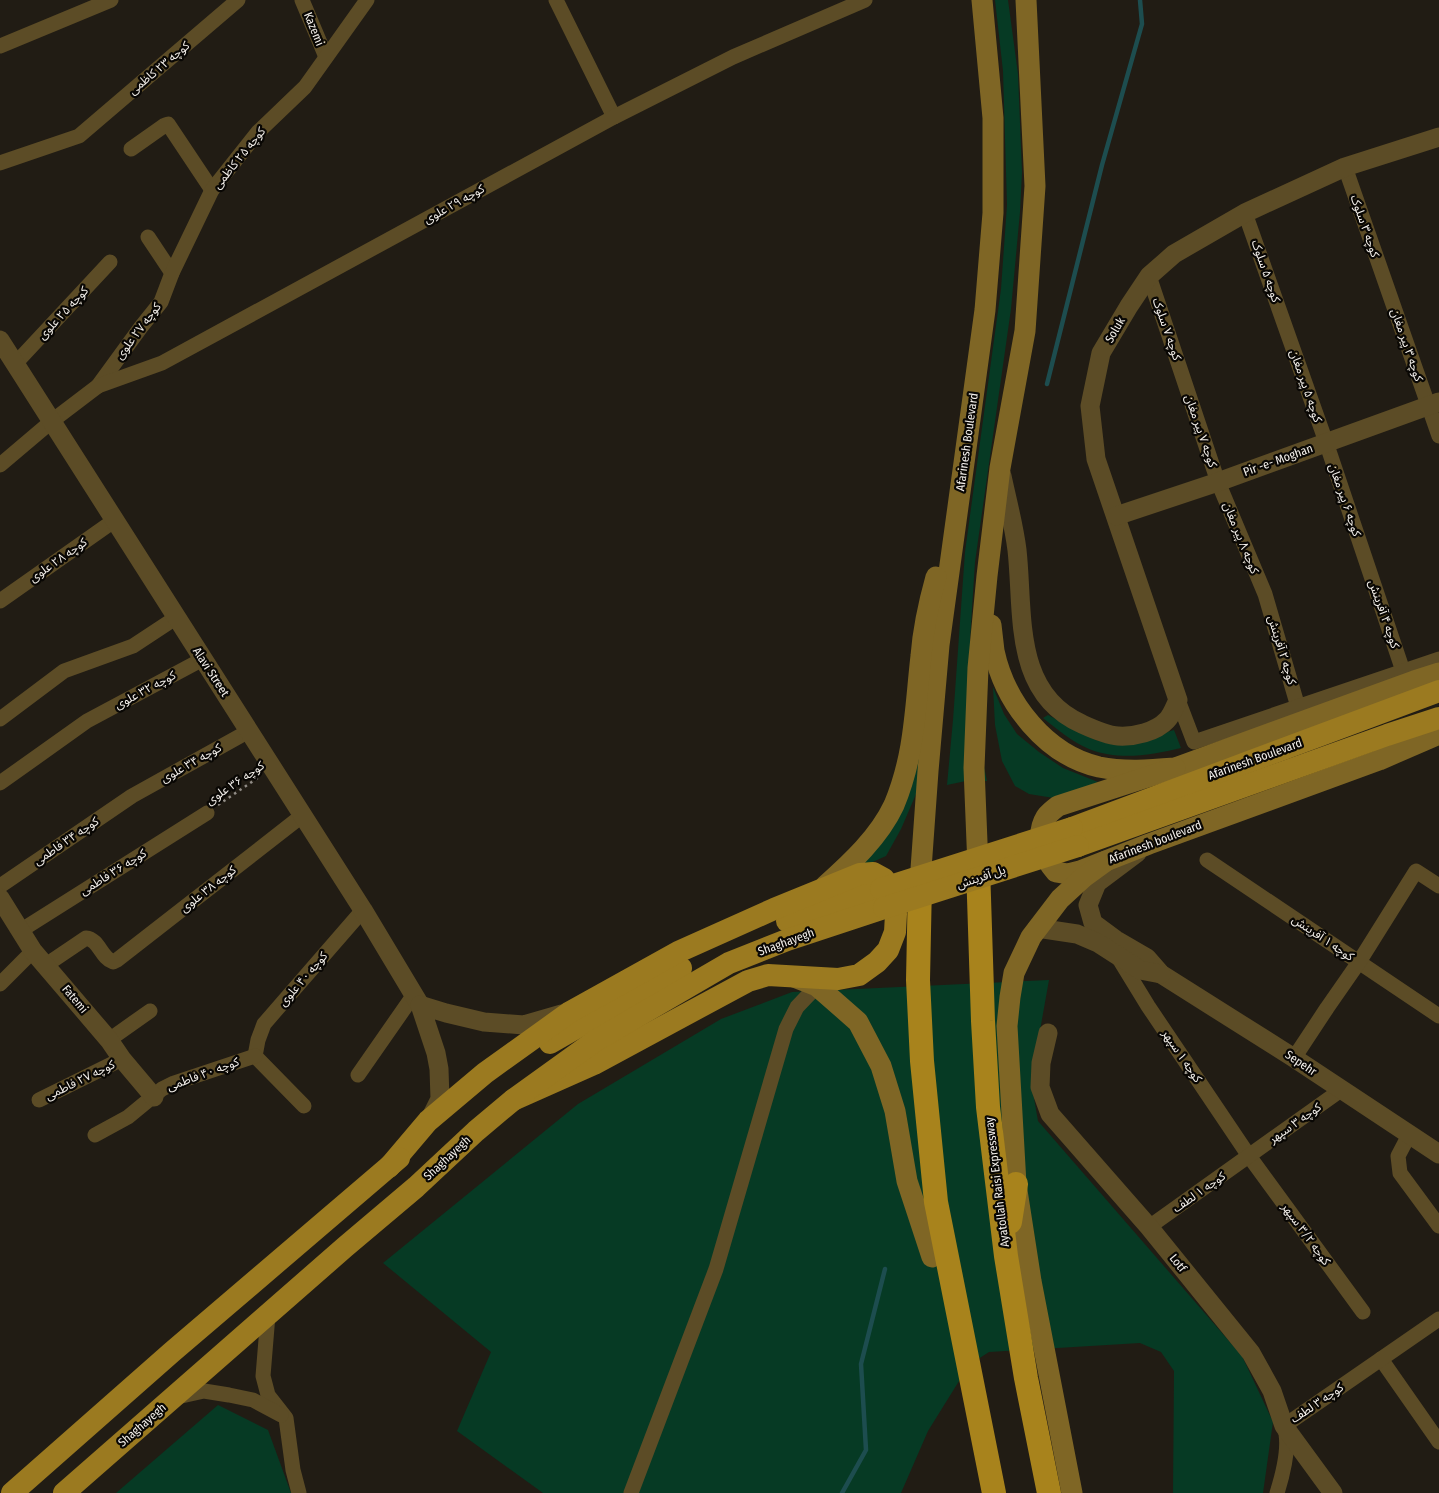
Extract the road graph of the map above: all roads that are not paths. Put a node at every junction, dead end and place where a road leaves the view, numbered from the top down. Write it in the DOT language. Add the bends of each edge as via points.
graph roads {
  1 [pos="111,0"];
  2 [pos="238,0"];
  3 [pos="302,0"];
  4 [pos="367,0"];
  5 [pos="556,0"];
  6 [pos="865,0"];
  7 [pos="982,0"];
  8 [pos="1026,0"];
  9 [pos="0,46"];
  10 [pos="326,57"];
  11 [pos="614,117"];
  12 [pos="1439,137"];
  13 [pos="131,149"];
  14 [pos="0,163"];
  15 [pos="1345,167"];
  16 [pos="212,190"];
  17 [pos="1245,213"];
  18 [pos="148,237"];
  19 [pos="110,262"];
  20 [pos="172,273"];
  21 [pos="1149,276"];
  22 [pos="1386,285"];
  23 [pos="1286,329"];
  24 [pos="0,340"];
  25 [pos="15,364"];
  26 [pos="1184,381"];
  27 [pos="98,386"];
  28 [pos="1434,404"];
  29 [pos="52,421"];
  30 [pos="1439,436"];
  31 [pos="1326,442"];
  32 [pos="0,465"];
  33 [pos="1000,468"];
  34 [pos="1218,482"];
  35 [pos="1116,516"];
  36 [pos="957,518"];
  37 [pos="115,520"];
  38 [pos="1365,557"];
  39 [pos="987,576"];
  40 [pos="1265,594"];
  41 [pos="0,601"];
  42 [pos="177,617"];
  43 [pos="203,659"];
  44 [pos="1439,659"];
  45 [pos="1403,671"];
  46 [pos="1439,673"];
  47 [pos="1439,691"];
  48 [pos="1178,700"];
  49 [pos="1298,707"];
  50 [pos="0,718"];
  51 [pos="1439,718"];
  52 [pos="250,731"];
  53 [pos="1439,734"];
  54 [pos="1175,768"];
  55 [pos="0,782"];
  56 [pos="132,796"];
  57 [pos="206,813"];
  58 [pos="303,815"];
  59 [pos="1075,837"];
  60 [pos="1149,844"];
  61 [pos="1207,860"];
  62 [pos="1106,861"];
  63 [pos="978,867"];
  64 [pos="920,883"];
  65 [pos="0,886"];
  66 [pos="1439,886"];
  67 [pos="818,892"];
  68 [pos="0,898"];
  69 [pos="882,899"];
  70 [pos="363,910"];
  71 [pos="1037,928"];
  72 [pos="20,931"];
  73 [pos="33,951"];
  74 [pos="1117,955"];
  75 [pos="1359,962"];
  76 [pos="46,965"];
  77 [pos="1161,974"];
  78 [pos="791,976"];
  79 [pos="0,984"];
  80 [pos="816,986"];
  81 [pos="416,1001"];
  82 [pos="150,1011"];
  83 [pos="570,1012"];
  84 [pos="1439,1016"];
  85 [pos="1048,1033"];
  86 [pos="109,1040"];
  87 [pos="255,1056"];
  88 [pos="1294,1058"];
  89 [pos="122,1060"];
  90 [pos="358,1075"];
  91 [pos="1341,1090"];
  92 [pos="154,1097"];
  93 [pos="39,1100"];
  94 [pos="513,1100"];
  95 [pos="304,1106"];
  96 [pos="428,1121"];
  97 [pos="95,1135"];
  98 [pos="1409,1135"];
  99 [pos="1439,1154"];
  100 [pos="1249,1156"];
  101 [pos="389,1167"];
  102 [pos="1016,1184"];
  103 [pos="1439,1226"];
  104 [pos="1149,1227"];
  105 [pos="1006,1256"];
  106 [pos="932,1258"];
  107 [pos="957,1309"];
  108 [pos="1363,1312"];
  109 [pos="268,1314"];
  110 [pos="1439,1319"];
  111 [pos="1382,1359"];
  112 [pos="173,1398"];
  113 [pos="286,1418"];
  114 [pos="1284,1426"];
  115 [pos="1439,1442"];
  116 [pos="12,1493"];
  117 [pos="64,1493"];
  118 [pos="299,1493"];
  119 [pos="631,1493"];
  120 [pos="994,1493"];
  121 [pos="1049,1493"];
  122 [pos="1072,1493"];
  123 [pos="1277,1493"];
  124 [pos="1333,1493"];
  1 -- 9 [label="street"];
  2 -- 14 [label="street, کوچه ۲۳ کاظمی" via="79,136"];
  3 -- 10 [label="street, Kazemi"];
  4 -- 10 [label="street, کوچه ۲۵ کاظمی"];
  5 -- 11 [label="street"];
  6 -- 11 [label="street, کوچه ۲۹ علوی" via="733,57"];
  7 -- 36 [label="main road, Afarinesh Boulevard" via="992,118 992,213 985,310"];
  8 -- 33 [label="main road" via="1035,186 1025,331"];
  10 -- 16 [label="street, کوچه ۲۵ کاظمی" via="305,87 258,132"];
  11 -- 27 [label="street, کوچه ۲۹ علوی" via="162,363"];
  12 -- 15 [label="street, Soluk"];
  13 -- 16 [label="street" via="168,124"];
  15 -- 17 [label="street, Soluk"];
  15 -- 22 [label="street, کوچه ۳ سلوک"];
  16 -- 20 [label="street, کوچه ۲۵ کاظمی"];
  17 -- 21 [label="street, Soluk" via="1174,254"];
  17 -- 23 [label="street, کوچه ۵ سلوک"];
  18 -- 20 [label="street"];
  19 -- 25 [label="street, کوچه ۲۵ علوی"];
  20 -- 27 [label="street, کوچه ۲۷ علوی" via="161,302"];
  21 -- 26 [label="street, کوچه ۷ سلوک"];
  21 -- 35 [label="street, Soluk" via="1101,353 1090,406 1096,459"];
  22 -- 28 [label="street, کوچه ۳ پیر مغان"];
  23 -- 31 [label="street, کوچه ۵ پیر مغان"];
  24 -- 25 [label="street, Alavi Street"];
  25 -- 29 [label="street, Alavi Street"];
  26 -- 34 [label="street, کوچه ۷ پیر مغان"];
  27 -- 29 [label="street, کوچه ۲۹ علوی"];
  28 -- 30 [label="street, کوچه ۳ پیر مغان"];
  28 -- 31 [label="street, Pir -e- Moghan"];
  29 -- 32 [label="street, کوچه ۲۹ علوی"];
  29 -- 37 [label="street, Alavi Street"];
  31 -- 34 [label="street, Pir -e- Moghan"];
  31 -- 38 [label="street, کوچه ۶ پیر مغان"];
  33 -- 39 [label="main road"];
  33 -- 48 [label="street" via="1017,549 1023,635 1028,662 1037,684 1064,714 1116,736 1134,736 1154,730 1168,720"];
  34 -- 35 [label="street, Pir -e- Moghan"];
  34 -- 40 [label="street, کوچه ۸ پیر مغان"];
  35 -- 48 [label="street, Soluk"];
  36 -- 64 [label="main road, Afarinesh Boulevard" via="939,645"];
  36 -- 67 [label="main road" via="936,580 925,626 915,726 900,788 874,837"];
  37 -- 41 [label="street, کوچه ۲۸ علوی"];
  37 -- 42 [label="street, Alavi Street"];
  38 -- 45 [label="street, کوچه ۴ آفرینش"];
  39 -- 54 [label="main road" via="994,653 1006,686 1023,716 1040,734 1060,750 1098,767"];
  39 -- 63 [label="main road" via="978,668 974,768"];
  40 -- 49 [label="street, کوچه ۲ آفرینش"];
  42 -- 43 [label="street, Alavi Street"];
  42 -- 50 [label="street" via="133,646 64,670"];
  43 -- 52 [label="street, Alavi Street"];
  43 -- 55 [label="street, کوچه ۳۲ علوی" via="87,721"];
  44 -- 45 [label="street"];
  45 -- 49 [label="street"];
  46 -- 54 [label="main road, Afarinesh Boulevard"];
  47 -- 59 [label="main road, Afarinesh Boulevard"];
  48 -- 49 [label="street" via="1194,742"];
  51 -- 59 [label="main road, Afarinesh Boulevard"];
  52 -- 56 [label="street, کوچه ۳۴ علوی"];
  52 -- 58 [label="street, Alavi Street"];
  53 -- 60 [label="main road, Afarinesh boulevard" via="1379,760"];
  54 -- 62 [label="main road, Afarinesh boulevard" via="1058,806 1047,815 1042,827 1042,846 1048,864 1056,872 1068,874"];
  56 -- 65 [label="street, کوچه ۳۴ فاطمی"];
  57 -- 72 [label="street, کوچه ۳۶ فاطمی"];
  58 -- 70 [label="street, Alavi Street"];
  58 -- 76 [label="street, کوچه ۳۸ علوی" via="113,962 93,940 86,938"];
  59 -- 69 [label="main road, پل آفرینش, bridge"];
  60 -- 62 [label="main road, Afarinesh boulevard"];
  60 -- 77 [label="street, Sepehr" via="1097,883 1088,906 1094,923 1147,958"];
  61 -- 75 [label="street, کوچه ۱ آفرینش"];
  62 -- 71 [label="main road" via="1060,899"];
  63 -- 105 [label="highway, Ayatollah Raisi Expressway" via="988,1107"];
  64 -- 107 [label="highway" via="918,980 922,1061 936,1202"];
  66 -- 75 [label="street" via="1416,871"];
  67 -- 78 [label="main road, Shaghayegh" via="860,874 873,874 884,879 893,892 895,932 888,950 859,975 838,979"];
  67 -- 83 [label="main road, Shaghayegh" via="678,952"];
  68 -- 72 [label="street, Fatemi"];
  69 -- 94 [label="main road, Shaghayegh" via="730,963 595,1041"];
  69 -- 101 [label="main road, Shaghayegh" via="814,910 721,945 556,1039 476,1096"];
  70 -- 81 [label="street, Alavi Street"];
  70 -- 87 [label="street, کوچه ۴۰ علوی" via="264,1024"];
  71 -- 74 [label="street, Sepehr" via="1077,934"];
  71 -- 102 [label="main road" via="1014,974 1007,1026"];
  72 -- 73 [label="street, Fatemi"];
  73 -- 76 [label="street, Fatemi"];
  73 -- 79 [label="street"];
  74 -- 77 [label="street, Sepehr" via="1140,970"];
  74 -- 100 [label="street, کوچه ۱ سپهر"];
  75 -- 84 [label="street, کوچه ۱ آفرینش"];
  75 -- 88 [label="street"];
  76 -- 86 [label="street, Fatemi"];
  77 -- 88 [label="street, Sepehr"];
  78 -- 80 [label="main road"];
  78 -- 94 [label="main road, Shaghayegh" via="768,975 748,981 594,1064"];
  80 -- 106 [label="main road" via="858,1022 882,1066 895,1111 907,1182"];
  80 -- 119 [label="street" via="796,1007 786,1029 716,1269"];
  81 -- 83 [label="street" via="446,1013 484,1022 524,1025"];
  81 -- 90 [label="street"];
  81 -- 96 [label="street, Alavi Street" via="439,1069 440,1098"];
  82 -- 86 [label="street"];
  83 -- 96 [label="main road, Shaghayegh" via="486,1073"];
  85 -- 104 [label="street, Lotf" via="1041,1063 1040,1088 1050,1114"];
  86 -- 89 [label="street, Fatemi"];
  87 -- 92 [label="street, کوچه ۴۰ فاطمی" via="174,1083"];
  87 -- 95 [label="street"];
  88 -- 91 [label="street, Sepehr"];
  89 -- 92 [label="street, Fatemi"];
  89 -- 93 [label="street, کوچه ۲۷ فاطمی"];
  91 -- 98 [label="street, Sepehr"];
  91 -- 100 [label="street, کوچه ۳ سپهر"];
  92 -- 97 [label="street, کوچه ۴۰ فاطمی" via="128,1117"];
  94 -- 109 [label="main road, Shaghayegh"];
  96 -- 101 [label="main road, Shaghayegh"];
  98 -- 99 [label="street, Sepehr"];
  98 -- 103 [label="street" via="1398,1156 1400,1173"];
  100 -- 104 [label="street, کوچه ۱ لطف"];
  100 -- 108 [label="street, کوچه ۳/۲ سپهر"];
  101 -- 116 [label="main road, Shaghayegh"];
  102 -- 105 [label="highway"];
  102 -- 122 [label="main road" via="1030,1281"];
  104 -- 114 [label="street, Lotf" via="1251,1352 1272,1391"];
  105 -- 121 [label="highway, Ayatollah Raisi Expressway"];
  106 -- 107 [label="highway"];
  107 -- 120 [label="highway"];
  109 -- 112 [label="main road, Shaghayegh"];
  109 -- 113 [label="street" via="263,1376 268,1395"];
  110 -- 111 [label="street, کوچه ۳ لطف"];
  111 -- 114 [label="street, کوچه ۳ لطف"];
  111 -- 115 [label="street"];
  112 -- 113 [label="street" via="204,1391 229,1395 253,1400"];
  112 -- 117 [label="main road, Shaghayegh"];
  113 -- 118 [label="street"];
  114 -- 123 [label="street, کوچه ۳ لطف" via="1284,1469"];
  114 -- 124 [label="street, Lotf"];
}
